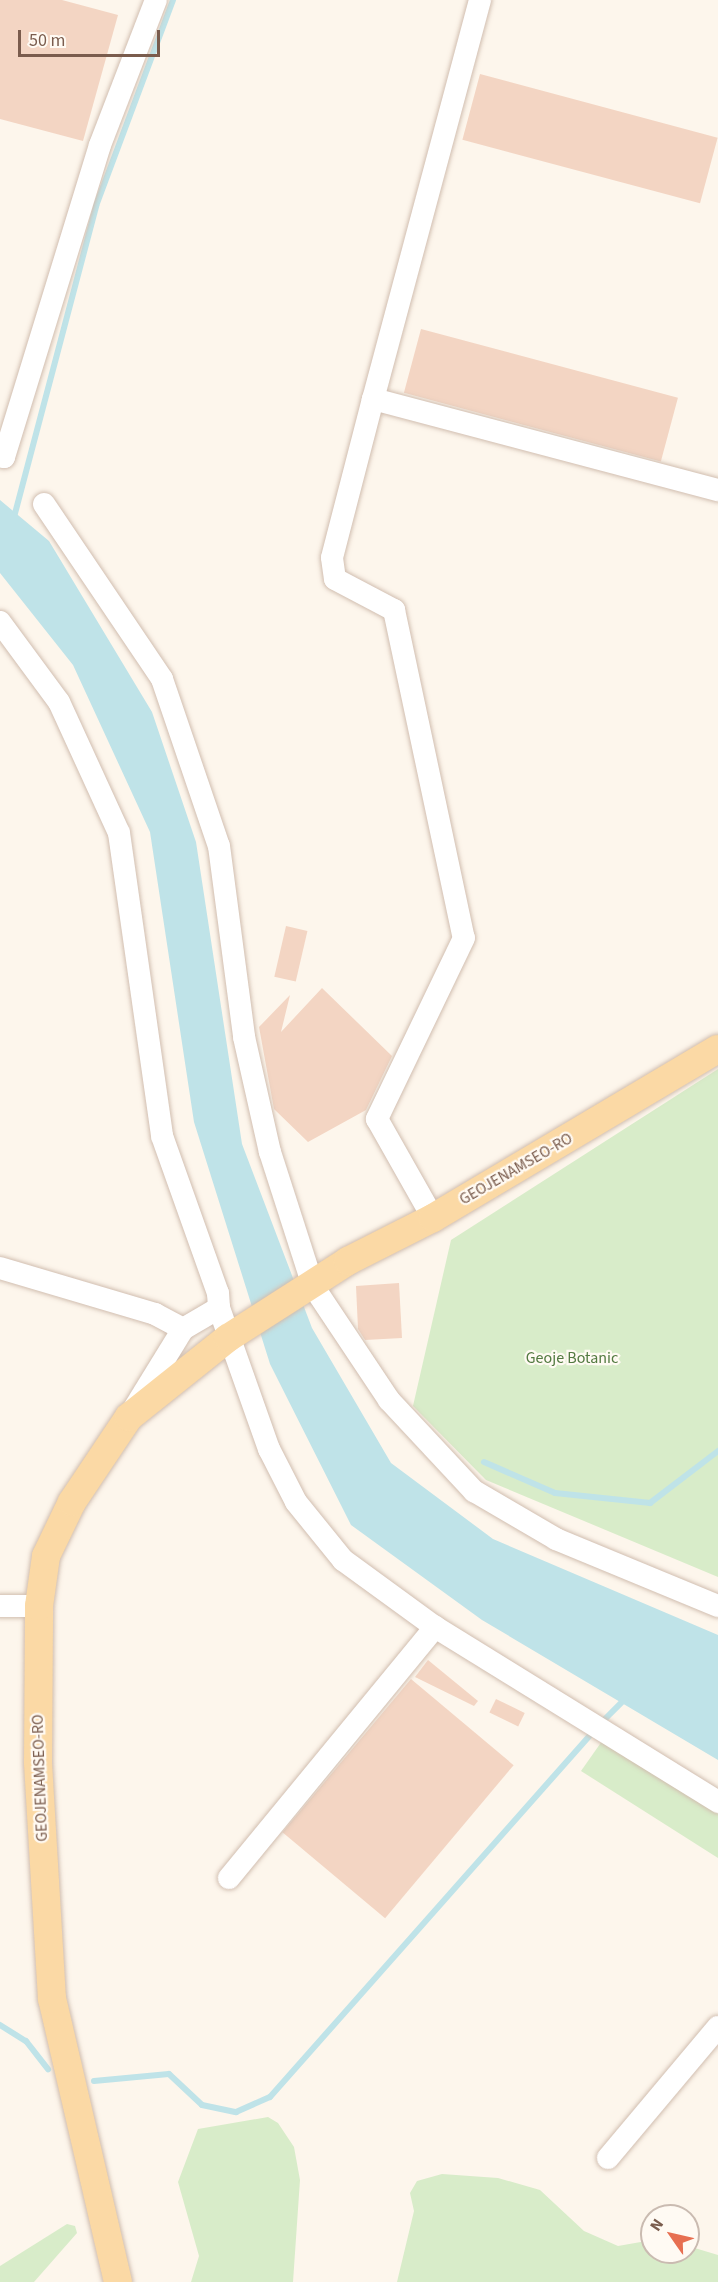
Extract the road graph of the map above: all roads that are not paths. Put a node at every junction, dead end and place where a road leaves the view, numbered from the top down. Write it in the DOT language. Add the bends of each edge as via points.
graph roads {
  1 [pos="156,0"];
  2 [pos="480,0"];
  3 [pos="373,399"];
  4 [pos="0,454"];
  5 [pos="718,490"];
  6 [pos="44,504"];
  7 [pos="0,622"];
  8 [pos="718,1049"];
  9 [pos="433,1218"];
  10 [pos="0,1268"];
  11 [pos="313,1286"];
  12 [pos="219,1308"];
  13 [pos="183,1329"];
  14 [pos="228,1338"];
  15 [pos="129,1417"];
  16 [pos="0,1606"];
  17 [pos="39,1606"];
  18 [pos="718,1606"];
  19 [pos="435,1626"];
  20 [pos="718,1802"];
  21 [pos="229,1878"];
  22 [pos="718,2027"];
  23 [pos="608,2158"];
  24 [pos="118,2282"];
  1 -- 4 [label="street" via="100,145 4,457"];
  2 -- 3 [label="street"];
  3 -- 5 [label="street"];
  3 -- 9 [label="street" via="332,558 335,579 394,610 464,938 377,1119"];
  6 -- 11 [label="street" via="166,690 219,846 244,1037 270,1152"];
  7 -- 12 [label="street" via="59,702 120,833 162,1136 218,1293"];
  8 -- 9 [label="main road, GEOJENAMSEO-RO"];
  9 -- 11 [label="main road, GEOJENAMSEO-RO" via="348,1261"];
  10 -- 13 [label="street" via="155,1314"];
  11 -- 14 [label="main road, GEOJENAMSEO-RO"];
  11 -- 18 [label="street" via="389,1400 474,1491 556,1539"];
  12 -- 13 [label="street"];
  12 -- 14 [label="street"];
  13 -- 15 [label="street"];
  14 -- 15 [label="main road, GEOJENAMSEO-RO"];
  14 -- 19 [label="street" via="269,1449 296,1502 343,1560"];
  15 -- 17 [label="main road, GEOJENAMSEO-RO" via="72,1502 46,1556"];
  16 -- 17 [label="street"];
  17 -- 24 [label="main road, GEOJENAMSEO-RO" via="38,1761 52,1999"];
  19 -- 20 [label="street"];
  19 -- 21 [label="street"];
  22 -- 23 [label="street"];
}
